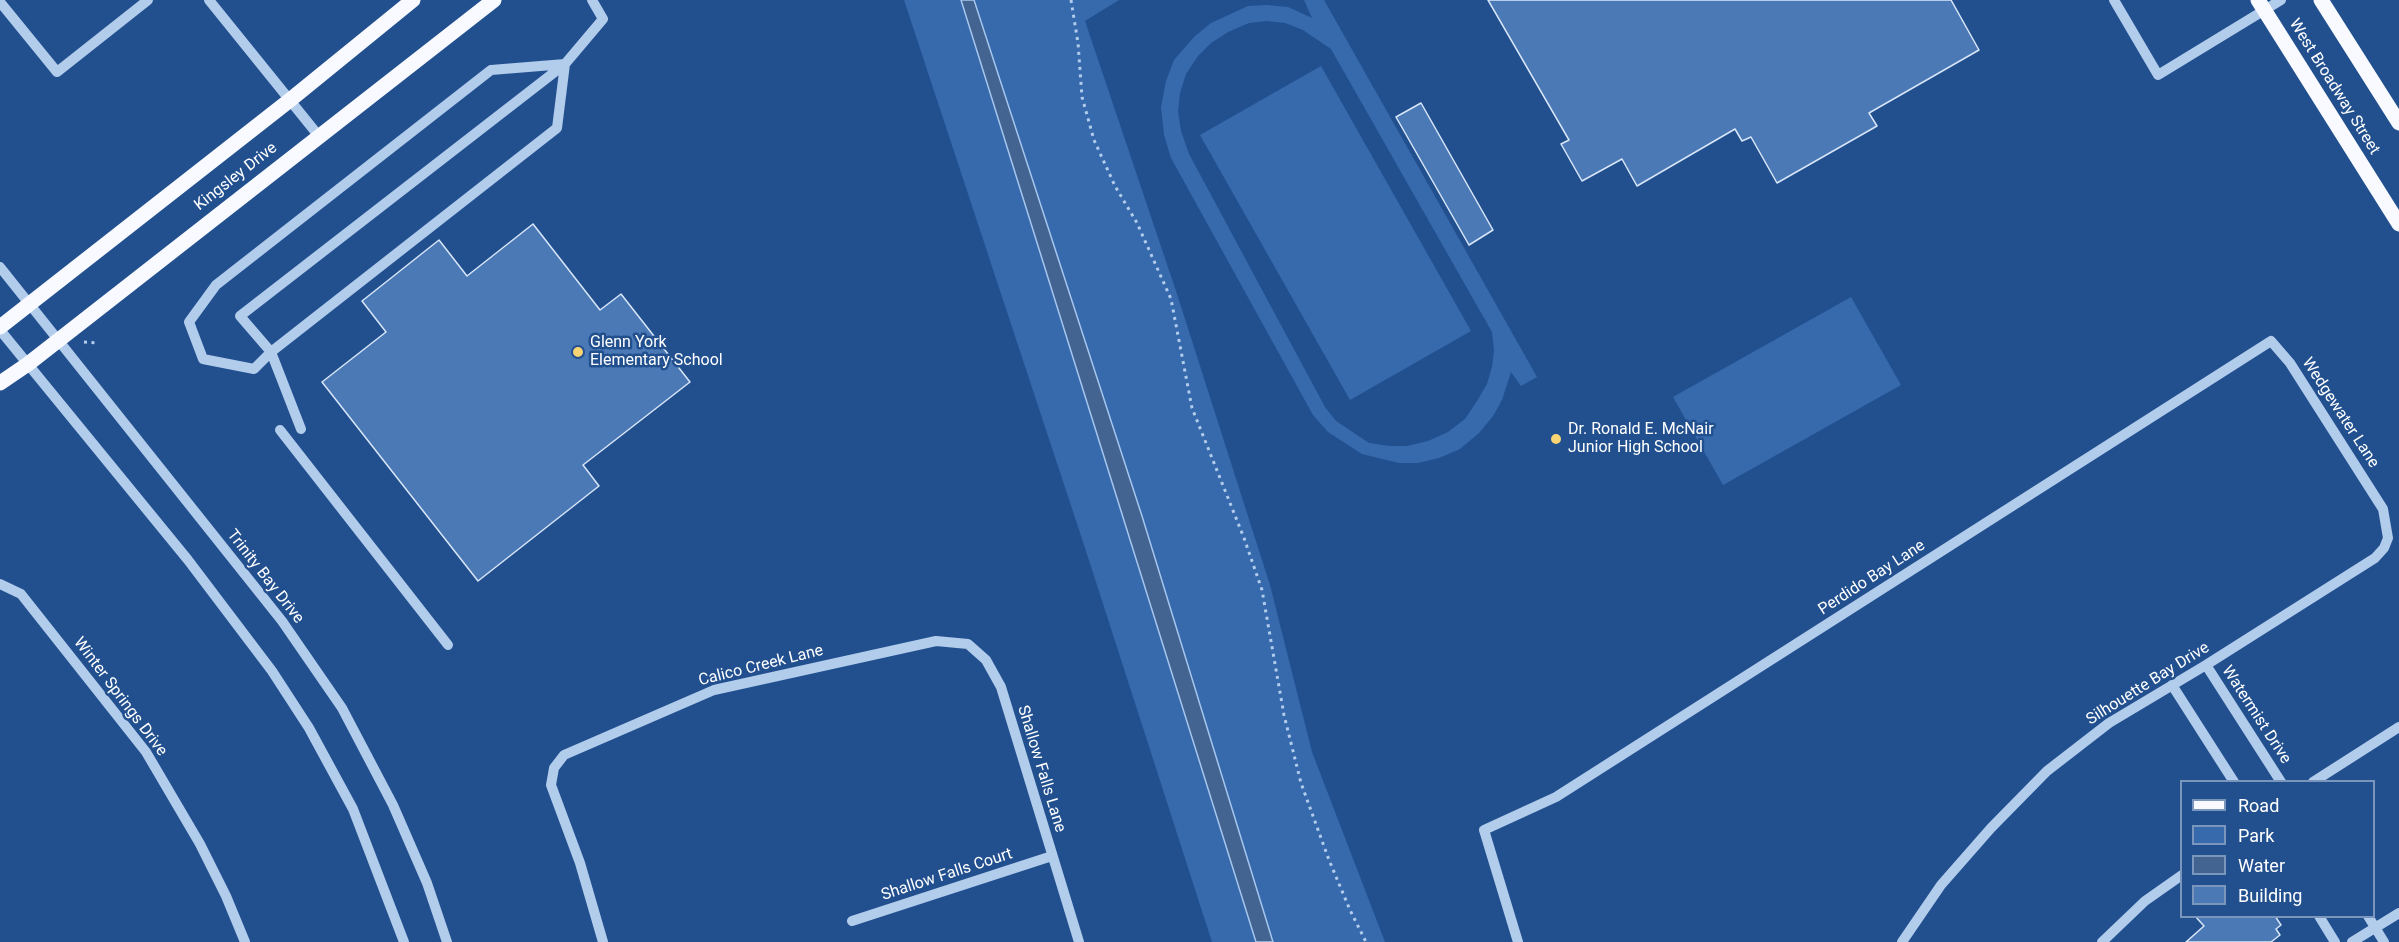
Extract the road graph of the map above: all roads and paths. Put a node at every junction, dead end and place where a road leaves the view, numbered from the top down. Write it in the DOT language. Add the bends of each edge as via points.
graph roads {
  1 [pos="148,0"];
  2 [pos="209,0"];
  3 [pos="413,0"];
  4 [pos="494,0"];
  5 [pos="592,0"];
  6 [pos="1071,0"];
  7 [pos="2114,0"];
  8 [pos="2281,0"];
  9 [pos="2321,0"];
  10 [pos="0,2"];
  11 [pos="2261,5"];
  12 [pos="565,64"];
  13 [pos="290,100"];
  14 [pos="2399,123"];
  15 [pos="318,135"];
  16 [pos="2399,224"];
  17 [pos="0,267"];
  18 [pos="30,305"];
  19 [pos="0,329"];
  20 [pos="57,341"];
  21 [pos="2271,341"];
  22 [pos="272,352"];
  23 [pos="28,364"];
  24 [pos="0,383"];
  25 [pos="301,429"];
  26 [pos="280,430"];
  27 [pos="2388,538"];
  28 [pos="0,584"];
  29 [pos="936,641"];
  30 [pos="448,645"];
  31 [pos="2206,665"];
  32 [pos="2172,685"];
  33 [pos="2399,727"];
  34 [pos="2233,780"];
  35 [pos="2280,780"];
  36 [pos="2316,780"];
  37 [pos="1052,856"];
  38 [pos="2180,875"];
  39 [pos="2399,913"];
  40 [pos="2320,918"];
  41 [pos="2369,918"];
  42 [pos="852,921"];
  43 [pos="2375,928"];
  44 [pos="245,942"];
  45 [pos="404,942"];
  46 [pos="447,942"];
  47 [pos="603,942"];
  48 [pos="1079,942"];
  49 [pos="1366,942"];
  50 [pos="1518,942"];
  51 [pos="1902,942"];
  52 [pos="2102,942"];
  53 [pos="2335,942"];
  54 [pos="2352,942"];
  55 [pos="2384,942"];
  1 -- 10 [label="street" via="57,72"];
  2 -- 13 [label="street"];
  3 -- 13 [label="main road, Kingsley Drive"];
  4 -- 15 [label="main road, Kingsley Drive"];
  5 -- 12 [label="street" via="603,19"];
  6 -- 49 [label="path" via="1082,97 1094,140 1171,299 1192,408 1262,590 1284,715 1301,783 1329,860"];
  7 -- 11 [label="street" via="2158,75"];
  8 -- 11 [label="street"];
  9 -- 14 [label="main road"];
  11 -- 16 [label="main road, West Broadway Street"];
  12 -- 22 [label="street" via="556,128"];
  12 -- 22 [label="street" via="240,316"];
  12 -- 22 [label="street" via="491,70 216,285 189,322 204,359 254,369"];
  13 -- 15 [label="street"];
  13 -- 18 [label="main road, Kingsley Drive"];
  15 -- 20 [label="main road, Kingsley Drive"];
  17 -- 18 [label="street, Trinity Bay Drive"];
  18 -- 19 [label="main road, Kingsley Drive"];
  18 -- 20 [label="street, Trinity Bay Drive"];
  19 -- 23 [label="street"];
  20 -- 23 [label="main road, Kingsley Drive"];
  20 -- 46 [label="street, Trinity Bay Drive" via="282,621 342,708 393,805 427,883"];
  21 -- 27 [label="street, Wedgewater Lane" via="2290,363 2384,508"];
  21 -- 50 [label="street, Perdido Bay Lane" via="1556,798 1484,830"];
  22 -- 25 [label="street"];
  23 -- 24 [label="main road, Kingsley Drive"];
  23 -- 45 [label="street" via="188,560 272,671 309,728 353,809"];
  26 -- 30 [label="street"];
  27 -- 31 [label="street, Silhouette Bay Drive" via="2375,558"];
  28 -- 44 [label="street, Winter Springs Drive" via="21,594 146,752 200,844"];
  29 -- 37 [label="street, Shallow Falls Lane" via="968,644 986,660 1000,687"];
  29 -- 47 [label="street, Calico Creek Lane" via="714,690 564,755 554,768 551,785 580,863"];
  31 -- 32 [label="street, Silhouette Bay Drive"];
  31 -- 35 [label="street, Watermist Drive"];
  32 -- 34 [label="street"];
  32 -- 51 [label="street, Silhouette Bay Drive" via="2109,723 2047,771 1941,885"];
  33 -- 36 [label="street"];
  37 -- 42 [label="street, Shallow Falls Court"];
  37 -- 48 [label="street, Shallow Falls Lane"];
  38 -- 52 [label="street"];
  39 -- 43 [label="street"];
  40 -- 53 [label="street"];
  41 -- 43 [label="street"];
  43 -- 54 [label="street"];
  43 -- 55 [label="street"];
}
